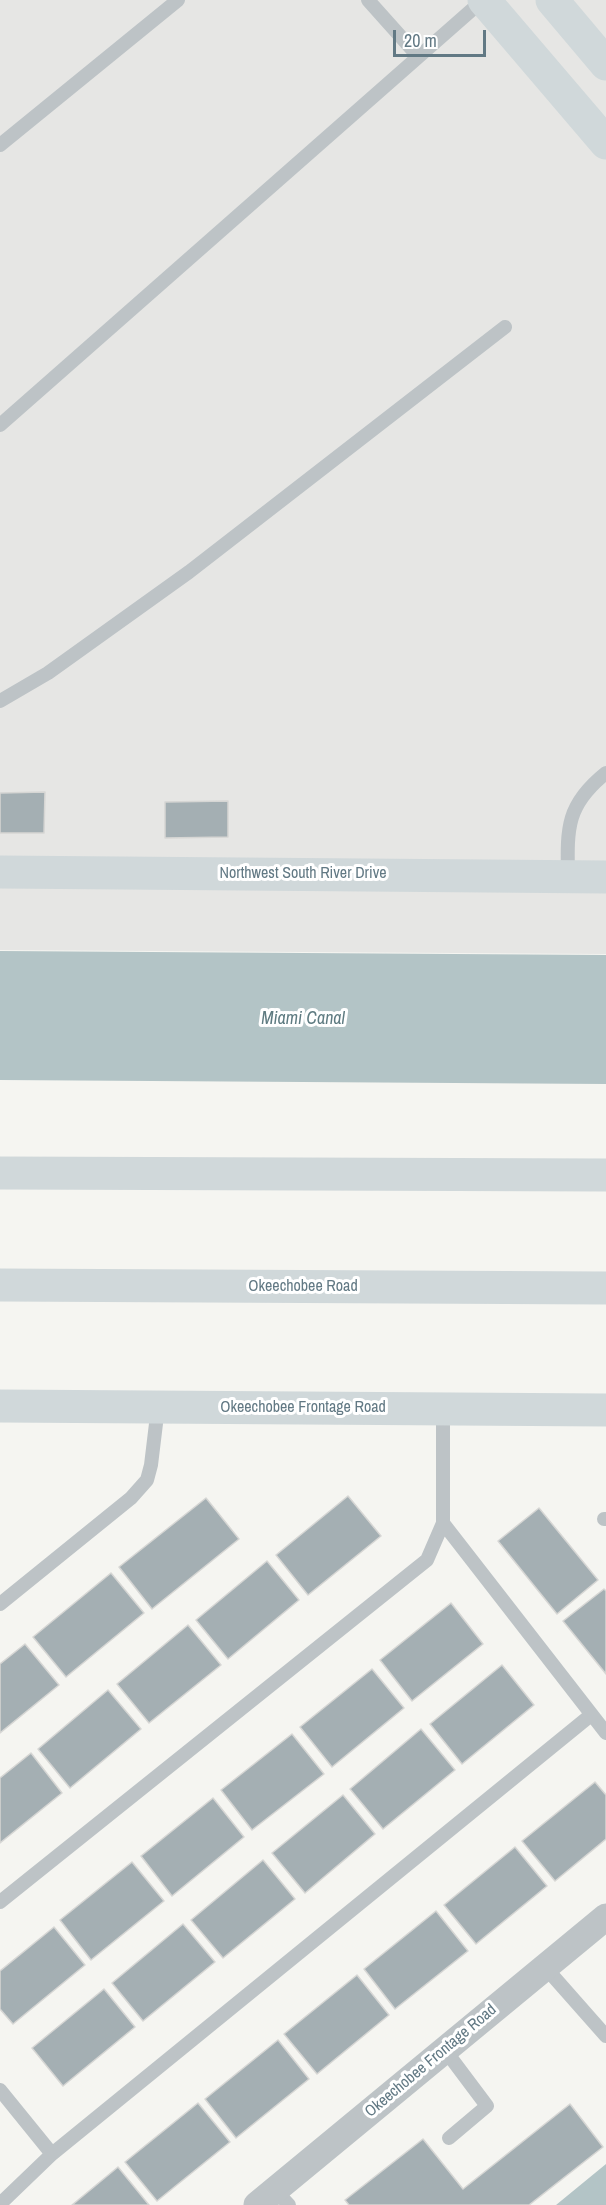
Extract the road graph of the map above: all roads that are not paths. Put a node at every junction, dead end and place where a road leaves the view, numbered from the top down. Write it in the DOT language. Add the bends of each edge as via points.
graph roads {
  1 [pos="177,0"];
  2 [pos="368,0"];
  3 [pos="483,0"];
  4 [pos="552,0"];
  5 [pos="418,56"];
  6 [pos="606,64"];
  7 [pos="606,143"];
  8 [pos="0,146"];
  9 [pos="505,327"];
  10 [pos="0,425"];
  11 [pos="0,701"];
  12 [pos="606,773"];
  13 [pos="0,872"];
  14 [pos="568,876"];
  15 [pos="606,877"];
  16 [pos="0,1173"];
  17 [pos="606,1175"];
  18 [pos="0,1285"];
  19 [pos="606,1288"];
  20 [pos="0,1406"];
  21 [pos="158,1407"];
  22 [pos="443,1409"];
  23 [pos="606,1410"];
  24 [pos="443,1523"];
  25 [pos="0,1604"];
  26 [pos="591,1715"];
  27 [pos="606,1733"];
  28 [pos="0,1902"];
  29 [pos="606,1917"];
  30 [pos="545,1967"];
  31 [pos="606,2036"];
  32 [pos="445,2050"];
  33 [pos="0,2090"];
  34 [pos="448,2138"];
  35 [pos="52,2154"];
  36 [pos="274,2200"];
  37 [pos="0,2204"];
  1 -- 8 [label="lane"];
  2 -- 5 [label="lane"];
  3 -- 5 [label="lane"];
  3 -- 7 [label="main road"];
  4 -- 6 [label="main road"];
  5 -- 10 [label="lane"];
  9 -- 11 [label="lane" via="189,572 48,673"];
  12 -- 14 [label="lane" via="574,807 567,839"];
  13 -- 14 [label="main road, Northwest South River Drive"];
  14 -- 15 [label="main road, Northwest South River Drive"];
  16 -- 17 [label="main road"];
  18 -- 19 [label="main road, Okeechobee Road"];
  20 -- 21 [label="main road, Okeechobee Frontage Road"];
  21 -- 22 [label="main road, Okeechobee Frontage Road"];
  21 -- 25 [label="lane" via="147,1480 131,1498"];
  22 -- 23 [label="main road, Okeechobee Frontage Road"];
  22 -- 24 [label="lane"];
  24 -- 26 [label="lane"];
  24 -- 28 [label="lane" via="427,1560"];
  26 -- 27 [label="lane"];
  26 -- 35 [label="lane"];
  29 -- 30 [label="street, Okeechobee Frontage Road"];
  30 -- 31 [label="lane"];
  30 -- 32 [label="street, Okeechobee Frontage Road"];
  32 -- 34 [label="lane" via="488,2106"];
  32 -- 36 [label="street, Okeechobee Frontage Road"];
  33 -- 35 [label="lane"];
  35 -- 37 [label="lane"];
}
